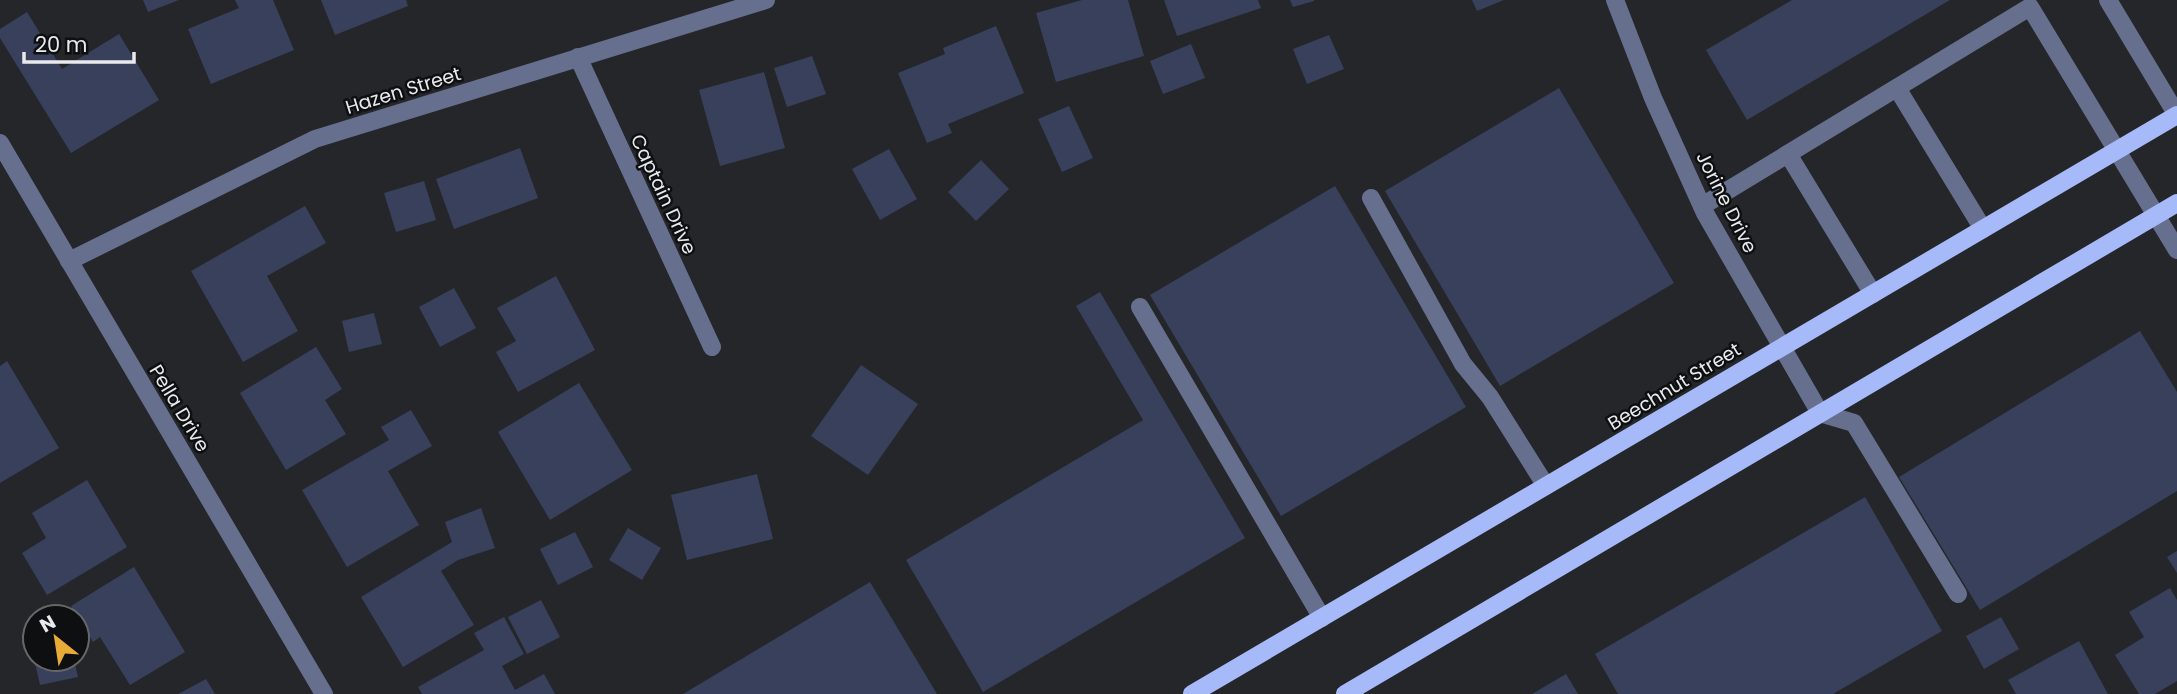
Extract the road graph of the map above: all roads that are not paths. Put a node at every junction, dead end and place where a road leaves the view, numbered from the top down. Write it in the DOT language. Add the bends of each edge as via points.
graph roads {
  1 [pos="766,0"];
  2 [pos="1615,0"];
  3 [pos="2108,0"];
  4 [pos="578,57"];
  5 [pos="1897,88"];
  6 [pos="2177,115"];
  7 [pos="0,143"];
  8 [pos="2117,150"];
  9 [pos="1788,154"];
  10 [pos="1371,198"];
  11 [pos="2177,203"];
  12 [pos="1702,206"];
  13 [pos="2156,215"];
  14 [pos="1983,229"];
  15 [pos="2177,250"];
  16 [pos="69,261"];
  17 [pos="1873,293"];
  18 [pos="1140,307"];
  19 [pos="712,347"];
  20 [pos="1782,347"];
  21 [pos="1821,413"];
  22 [pos="1546,486"];
  23 [pos="1958,594"];
  24 [pos="1322,618"];
  25 [pos="324,694"];
  26 [pos="1192,694"];
  27 [pos="1345,694"];
  1 -- 4 [label="street, Hazen Street"];
  2 -- 12 [label="street, Jorine Drive"];
  3 -- 6 [label="street"];
  4 -- 16 [label="street, Hazen Street" via="316,139"];
  4 -- 19 [label="street, Captain Drive"];
  5 -- 8 [label="street" via="2030,7"];
  5 -- 9 [label="street"];
  5 -- 14 [label="street"];
  6 -- 8 [label="main road, Beechnut Street"];
  7 -- 16 [label="street, Pella Drive"];
  8 -- 13 [label="street"];
  8 -- 14 [label="main road, Beechnut Street"];
  9 -- 12 [label="street"];
  9 -- 17 [label="street"];
  10 -- 22 [label="street" via="1463,364 1490,397"];
  11 -- 13 [label="main road"];
  12 -- 20 [label="street, Jorine Drive"];
  13 -- 15 [label="street"];
  13 -- 21 [label="main road"];
  14 -- 17 [label="main road, Beechnut Street"];
  16 -- 25 [label="street, Pella Drive"];
  17 -- 20 [label="main road, Beechnut Street"];
  18 -- 24 [label="street"];
  20 -- 21 [label="street, Jorine Drive"];
  20 -- 22 [label="main road, Beechnut Street"];
  21 -- 23 [label="street" via="1854,423"];
  21 -- 27 [label="main road"];
  22 -- 24 [label="main road, Beechnut Street"];
  24 -- 26 [label="main road, Beechnut Street"];
}
